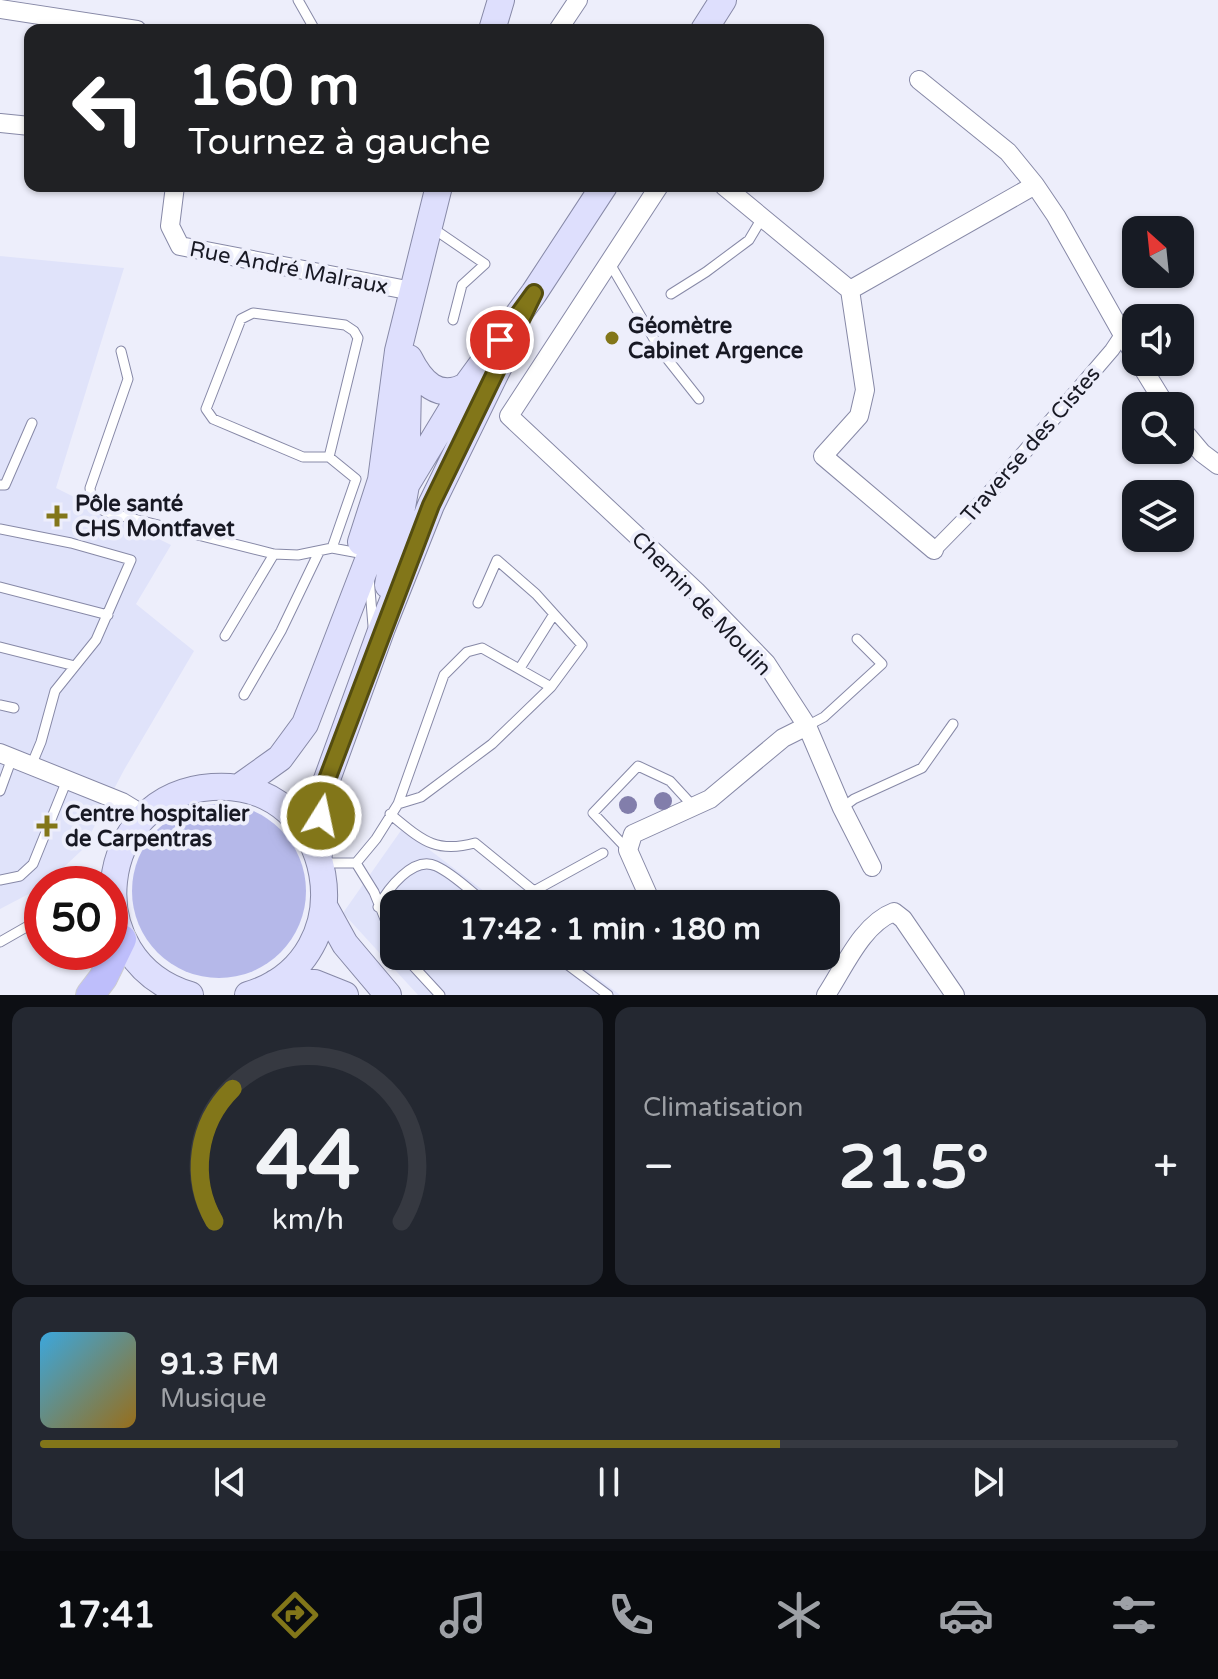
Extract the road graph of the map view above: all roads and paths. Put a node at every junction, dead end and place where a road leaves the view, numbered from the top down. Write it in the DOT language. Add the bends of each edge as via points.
graph roads {
  1 [pos="298,0"];
  2 [pos="501,0"];
  3 [pos="578,0"];
  4 [pos="723,0"];
  5 [pos="0,9"];
  6 [pos="98,24"];
  7 [pos="312,24"];
  8 [pos="494,24"];
  9 [pos="562,24"];
  10 [pos="708,24"];
  11 [pos="919,80"];
  12 [pos="0,123"];
  13 [pos="24,125"];
  14 [pos="1035,185"];
  15 [pos="174,192"];
  16 [pos="437,192"];
  17 [pos="600,192"];
  18 [pos="655,192"];
  19 [pos="731,192"];
  20 [pos="762,218"];
  21 [pos="428,225"];
  22 [pos="609,262"];
  23 [pos="850,290"];
  24 [pos="412,291"];
  25 [pos="534,293"];
  26 [pos="671,294"];
  27 [pos="453,320"];
  28 [pos="1122,335"];
  29 [pos="121,351"];
  30 [pos="409,358"];
  31 [pos="466,386"];
  32 [pos="699,399"];
  33 [pos="32,423"];
  34 [pos="1194,444"];
  35 [pos="329,457"];
  36 [pos="1218,465"];
  37 [pos="0,485"];
  38 [pos="406,485"];
  39 [pos="0,529"];
  40 [pos="934,550"];
  41 [pos="319,552"];
  42 [pos="274,554"];
  43 [pos="352,554"];
  44 [pos="0,587"];
  45 [pos="478,603"];
  46 [pos="554,614"];
  47 [pos="108,615"];
  48 [pos="382,628"];
  49 [pos="225,636"];
  50 [pos="857,639"];
  51 [pos="0,647"];
  52 [pos="374,653"];
  53 [pos="75,666"];
  54 [pos="520,668"];
  55 [pos="551,687"];
  56 [pos="244,695"];
  57 [pos="0,705"];
  58 [pos="14,708"];
  59 [pos="953,724"];
  60 [pos="807,726"];
  61 [pos="6,755"];
  62 [pos="31,766"];
  63 [pos="67,780"];
  64 [pos="238,788"];
  65 [pos="0,791"];
  66 [pos="398,804"];
  67 [pos="693,806"];
  68 [pos="842,808"];
  69 [pos="390,814"];
  70 [pos="145,816"];
  71 [pos="628,850"];
  72 [pos="603,853"];
  73 [pos="320,860"];
  74 [pos="356,863"];
  75 [pos="116,866"];
  76 [pos="872,867"];
  77 [pos="0,880"];
  78 [pos="388,890"];
  79 [pos="468,890"];
  80 [pos="646,890"];
  81 [pos="380,903"];
  82 [pos="324,906"];
  83 [pos="378,907"];
  84 [pos="380,911"];
  85 [pos="24,928"];
  86 [pos="0,942"];
  87 [pos="128,948"];
  88 [pos="107,970"];
  89 [pos="417,970"];
  90 [pos="575,970"];
  91 [pos="275,983"];
  92 [pos="183,994"];
  93 [pos="90,995"];
  94 [pos="248,995"];
  95 [pos="345,995"];
  96 [pos="388,995"];
  97 [pos="440,995"];
  98 [pos="608,995"];
  99 [pos="826,995"];
  100 [pos="955,995"];
  1 -- 7 [label="lane"];
  2 -- 8 [label="main road"];
  3 -- 9 [label="street"];
  4 -- 10 [label="main road"];
  5 -- 6 [label="street"];
  11 -- 14 [label="street" via="1008,152"];
  12 -- 13 [label="street"];
  14 -- 23 [label="street"];
  14 -- 28 [label="street"];
  15 -- 24 [label="street, Rue André Malraux" via="170,226 180,246"];
  16 -- 21 [label="main road"];
  17 -- 25 [label="main road"];
  18 -- 22 [label="street"];
  19 -- 20 [label="street"];
  20 -- 23 [label="street"];
  20 -- 26 [label="lane" via="749,240"];
  21 -- 24 [label="main road"];
  21 -- 27 [label="lane" via="485,264 462,285"];
  22 -- 32 [label="lane" via="661,351"];
  22 -- 60 [label="street, Chemin de Moulin" via="509,416 766,663"];
  23 -- 40 [label="street" via="865,390 859,416 823,456"];
  24 -- 30 [label="main road"];
  24 -- 43 [label="main road" via="398,351 381,480"];
  25 -- 31 [label="main road"];
  25 -- 48 [label="main road" via="431,505"];
  28 -- 40 [label="street, Traverse des Cistes" via="986,497"];
  29 -- 42 [label="lane" via="128,379 90,488 92,504 106,512"];
  30 -- 31 [label="main road" via="428,385 453,393"];
  30 -- 38 [label="main road"];
  31 -- 38 [label="main road"];
  33 -- 37 [label="lane" via="12,475"];
  34 -- 36 [label="street"];
  35 -- 35 [label="lane" via="358,338 354,331 345,325 253,313 241,319 206,409 213,419 303,457"];
  35 -- 43 [label="lane" via="356,479"];
  38 -- 43 [label="main road"];
  38 -- 48 [label="main road"];
  39 -- 47 [label="lane" via="131,560"];
  41 -- 42 [label="lane"];
  41 -- 43 [label="lane"];
  41 -- 56 [label="lane"];
  42 -- 49 [label="lane"];
  43 -- 52 [label="lane" via="372,598"];
  43 -- 64 [label="main road" via="305,724 270,767"];
  44 -- 47 [label="lane"];
  45 -- 46 [label="lane" via="497,560"];
  46 -- 54 [label="lane"];
  46 -- 55 [label="lane" via="582,645"];
  47 -- 53 [label="lane"];
  48 -- 52 [label="main road"];
  50 -- 60 [label="lane" via="882,664"];
  51 -- 53 [label="lane"];
  52 -- 73 [label="main road" via="326,782"];
  53 -- 62 [label="lane" via="55,691"];
  54 -- 55 [label="lane"];
  54 -- 66 [label="lane" via="482,648 467,652 444,675"];
  55 -- 66 [label="lane" via="492,744 421,797"];
  57 -- 58 [label="lane"];
  59 -- 68 [label="lane" via="922,768"];
  60 -- 67 [label="street" via="783,738 710,799"];
  60 -- 68 [label="street, Chemin de Moulin"];
  61 -- 62 [label="street"];
  61 -- 65 [label="lane"];
  62 -- 63 [label="street"];
  63 -- 70 [label="street"];
  63 -- 77 [label="lane" via="33,864 20,876"];
  64 -- 70 [label="main road" via="188,791"];
  64 -- 73 [label="main road" via="288,812 307,833"];
  66 -- 69 [label="lane"];
  67 -- 71 [label="street" via="633,834"];
  67 -- 71 [label="lane" via="670,781 638,766 593,813"];
  68 -- 76 [label="street, Chemin de Moulin"];
  69 -- 72 [label="lane" via="424,843 452,849 475,843 534,891"];
  69 -- 74 [label="lane"];
  70 -- 75 [label="main road"];
  71 -- 80 [label="street"];
  73 -- 74 [label="lane"];
  73 -- 82 [label="main road"];
  74 -- 83 [label="lane"];
  78 -- 79 [label="lane" via="404,874 434,864"];
  81 -- 83 [label="lane"];
  82 -- 91 [label="main road" via="316,937 299,963"];
  82 -- 96 [label="main road" via="345,944"];
  83 -- 84 [label="lane"];
  85 -- 86 [label="lane"];
  87 -- 92 [label="main road" via="155,979"];
  88 -- 93 [label="main road"];
  89 -- 97 [label="lane"];
  90 -- 98 [label="lane"];
  91 -- 94 [label="main road"];
  91 -- 95 [label="main road" via="315,983"];
  99 -- 100 [label="street" via="871,926 894,912"];
}
